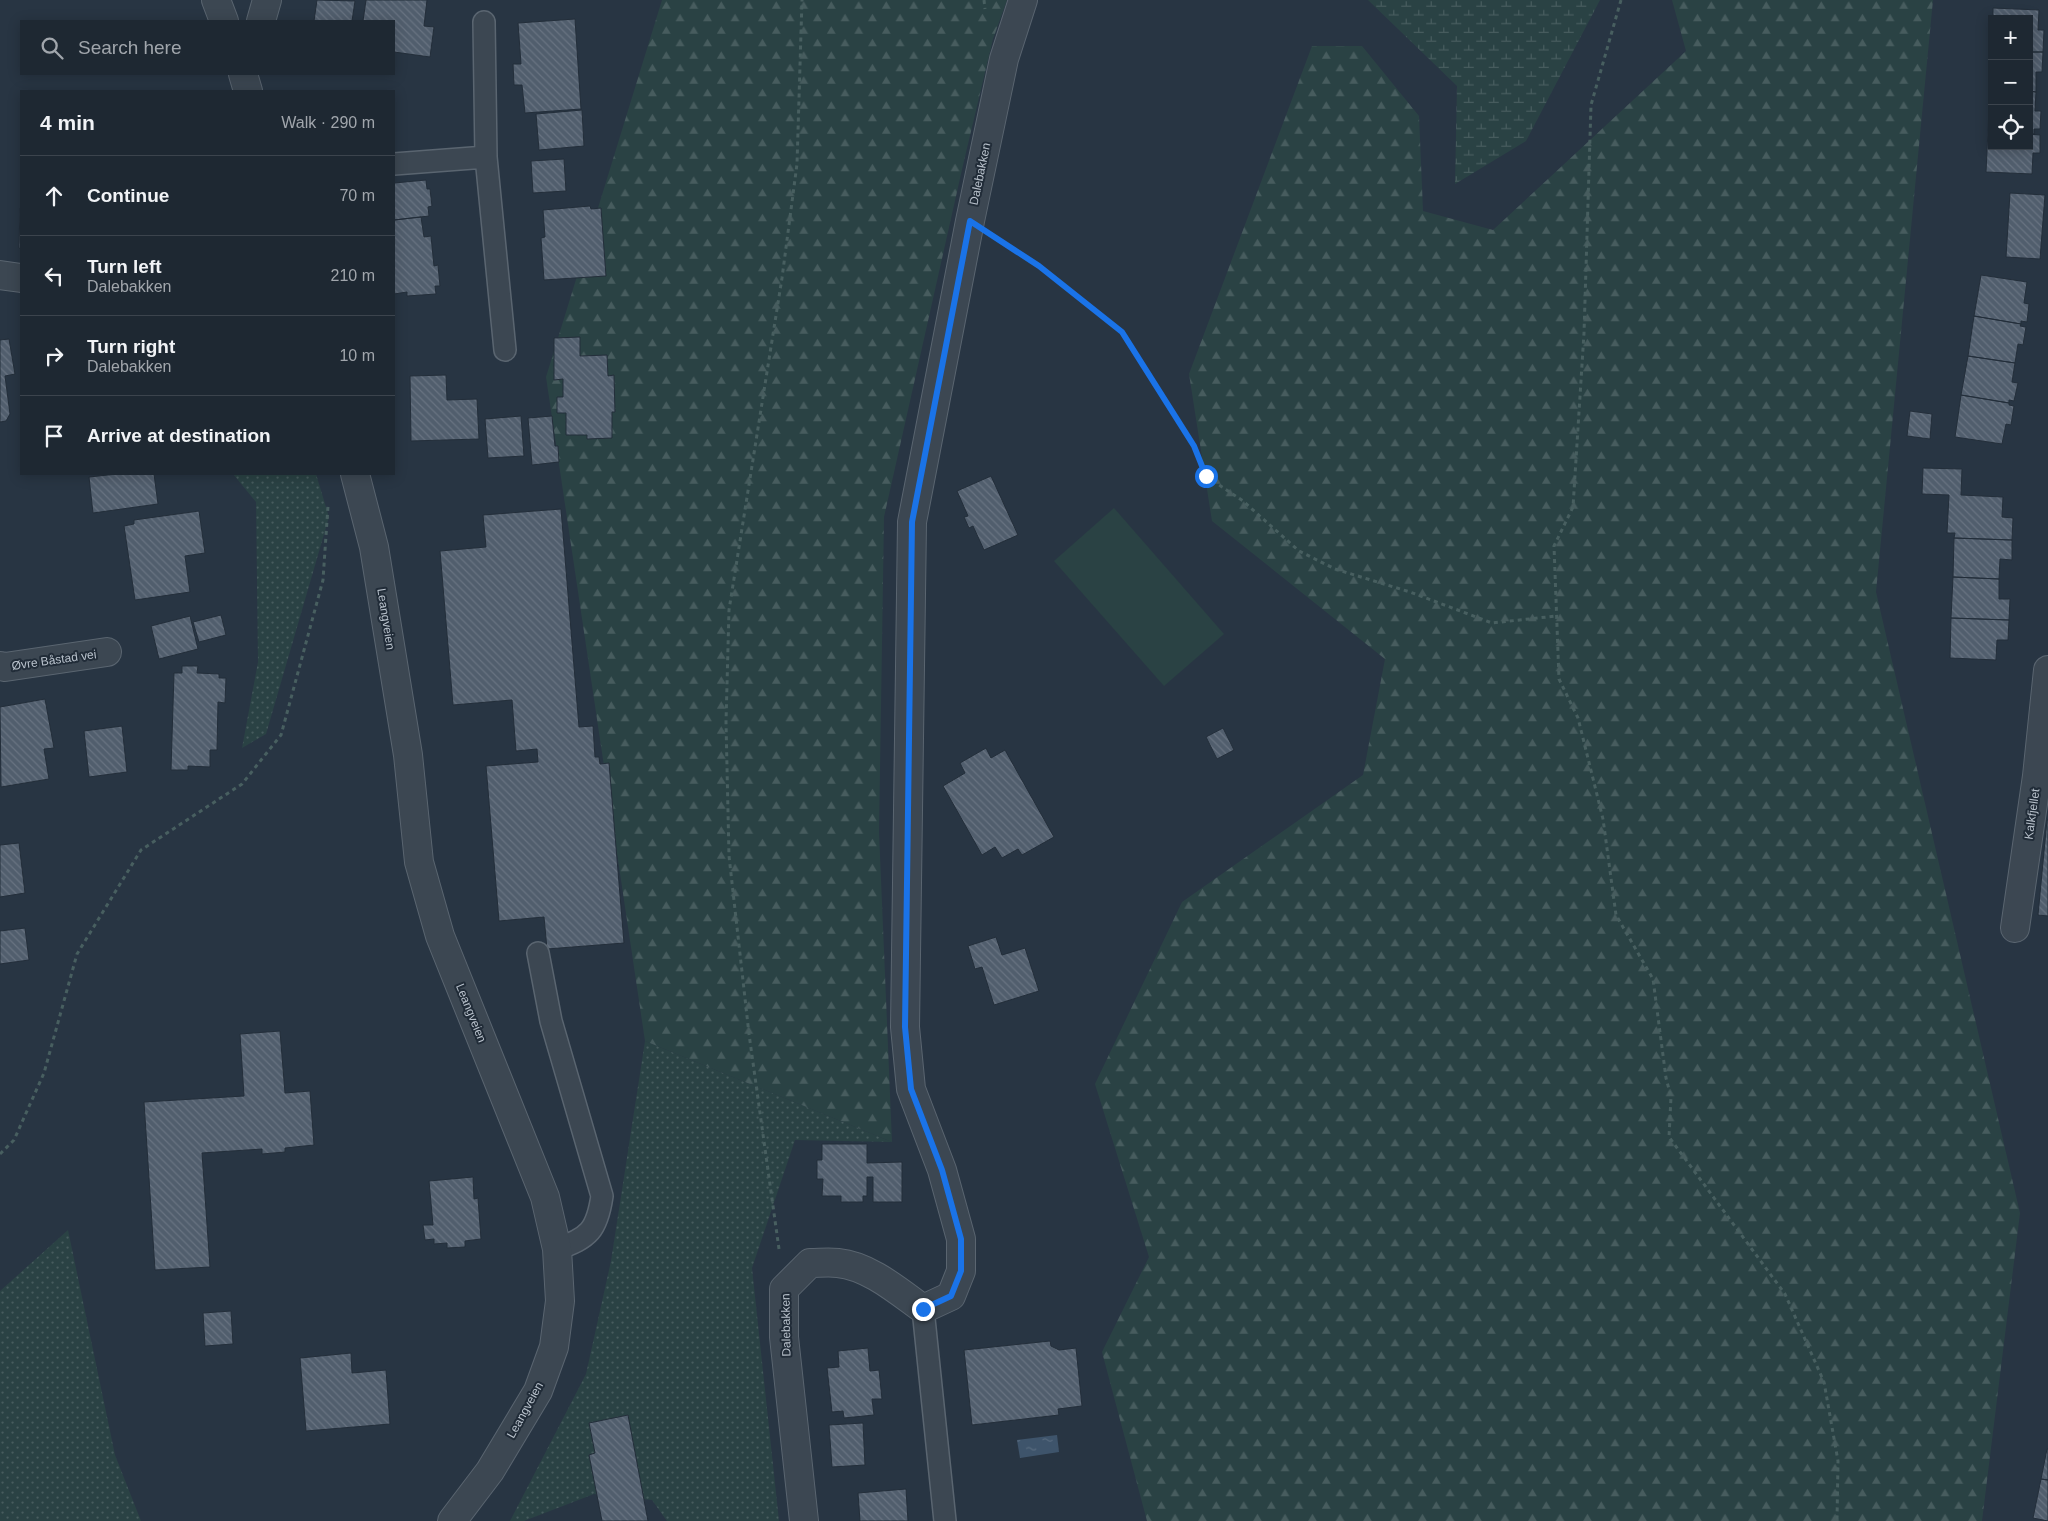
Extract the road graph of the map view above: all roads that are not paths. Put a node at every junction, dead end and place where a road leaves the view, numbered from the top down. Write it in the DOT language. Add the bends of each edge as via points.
graph roads {
  1 [pos="216,0"];
  2 [pos="266,0"];
  3 [pos="1023,0"];
  4 [pos="224,20"];
  5 [pos="261,20"];
  6 [pos="484,22"];
  7 [pos="243,75"];
  8 [pos="248,90"];
  9 [pos="486,157"];
  10 [pos="395,164"];
  11 [pos="0,275"];
  12 [pos="20,278"];
  13 [pos="505,350"];
  14 [pos="354,475"];
  15 [pos="107,652"];
  16 [pos="0,666"];
  17 [pos="2048,670"];
  18 [pos="2015,928"];
  19 [pos="538,953"];
  20 [pos="557,1249"];
  21 [pos="923,1309"];
  22 [pos="452,1521"];
  23 [pos="804,1521"];
  24 [pos="945,1521"];
  1 -- 4 [label="street"];
  2 -- 5 [label="street"];
  3 -- 21 [label="street, Dalebakken" via="1004,59 912,522 905,1027 911,1089 942,1170 961,1239 961,1271 951,1296"];
  6 -- 9 [label="lane"];
  7 -- 8 [label="street"];
  9 -- 10 [label="lane"];
  9 -- 13 [label="lane"];
  11 -- 12 [label="street"];
  14 -- 20 [label="street, Leangveien" via="374,547 408,755 419,862 440,936 546,1197"];
  15 -- 16 [label="street, Øvre Båstad vei"];
  17 -- 18 [label="street, Kalkfjellet" via="2037,776"];
  19 -- 20 [label="lane" via="551,1021 602,1196 598,1219 592,1229"];
  20 -- 22 [label="street, Leangveien" via="560,1300 554,1347 538,1392 490,1471"];
  21 -- 23 [label="street, Dalebakken" via="892,1286 838,1262 810,1263 784,1289 784,1337"];
  21 -- 24 [label="lane"];
}
